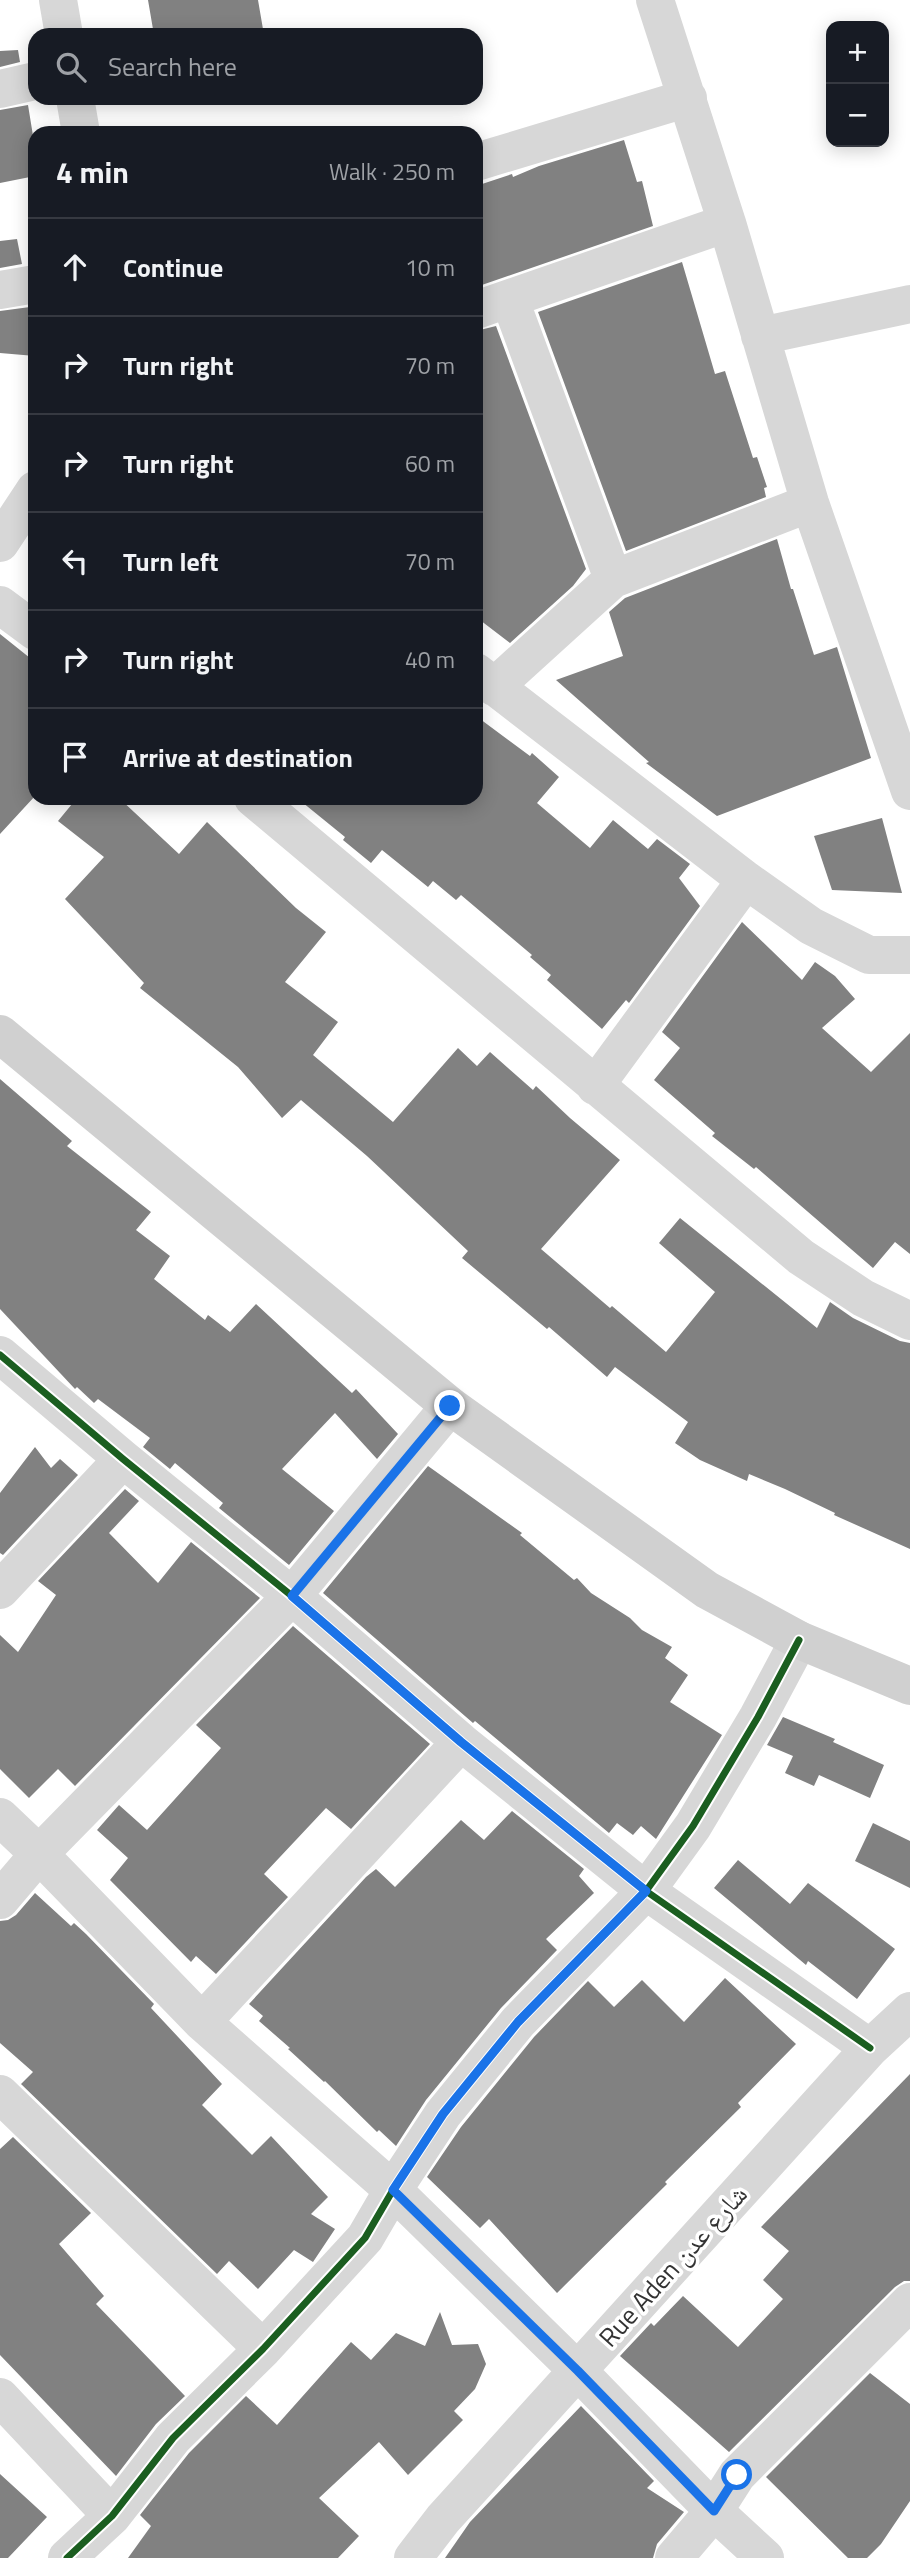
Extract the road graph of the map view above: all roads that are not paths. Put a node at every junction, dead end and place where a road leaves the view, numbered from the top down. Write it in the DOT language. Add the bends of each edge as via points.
graph roads {
  1 [pos="58,0"];
  2 [pos="655,0"];
  3 [pos="63,28"];
  4 [pos="28,83"];
  5 [pos="0,89"];
  6 [pos="688,98"];
  7 [pos="76,105"];
  8 [pos="80,126"];
  9 [pos="483,160"];
  10 [pos="727,223"];
  11 [pos="28,285"];
  12 [pos="0,290"];
  13 [pos="910,304"];
  14 [pos="493,305"];
  15 [pos="760,336"];
  16 [pos="28,501"];
  17 [pos="810,503"];
  18 [pos="0,543"];
  19 [pos="613,579"];
  20 [pos="0,605"];
  21 [pos="28,626"];
  22 [pos="485,680"];
  23 [pos="910,791"];
  24 [pos="261,805"];
  25 [pos="746,880"];
  26 [pos="910,955"];
  27 [pos="0,1034"];
  28 [pos="595,1086"];
  29 [pos="910,1321"];
  30 [pos="0,1356"];
  31 [pos="450,1406"];
  32 [pos="123,1460"];
  33 [pos="0,1590"];
  34 [pos="292,1596"];
  35 [pos="799,1640"];
  36 [pos="910,1686"];
  37 [pos="461,1742"];
  38 [pos="0,1816"];
  39 [pos="40,1854"];
  40 [pos="646,1891"];
  41 [pos="0,1900"];
  42 [pos="910,2011"];
  43 [pos="202,2022"];
  44 [pos="870,2048"];
  45 [pos="0,2094"];
  46 [pos="393,2190"];
  47 [pos="910,2302"];
  48 [pos="263,2349"];
  49 [pos="578,2371"];
  50 [pos="0,2397"];
  51 [pos="714,2511"];
  52 [pos="112,2516"];
  53 [pos="67,2558"];
  54 [pos="413,2558"];
  55 [pos="674,2558"];
  56 [pos="765,2558"];
  1 -- 3 [label="street"];
  2 -- 6 [label="street"];
  4 -- 5 [label="street"];
  6 -- 9 [label="street"];
  6 -- 10 [label="street"];
  7 -- 8 [label="street"];
  10 -- 14 [label="street"];
  10 -- 15 [label="street"];
  11 -- 12 [label="street"];
  13 -- 15 [label="street"];
  14 -- 19 [label="street"];
  15 -- 17 [label="street"];
  16 -- 18 [label="street"];
  17 -- 19 [label="street"];
  17 -- 23 [label="street"];
  19 -- 22 [label="street"];
  20 -- 21 [label="street"];
  22 -- 25 [label="street"];
  24 -- 28 [label="street"];
  25 -- 26 [label="street" via="811,926 869,955"];
  25 -- 28 [label="street"];
  27 -- 31 [label="main road"];
  28 -- 29 [label="street" via="801,1257 863,1298"];
  30 -- 32 [label="street"];
  31 -- 34 [label="street"];
  31 -- 35 [label="main road" via="707,1590"];
  32 -- 33 [label="street"];
  32 -- 34 [label="street"];
  34 -- 37 [label="street"];
  34 -- 39 [label="street"];
  35 -- 36 [label="main road"];
  35 -- 40 [label="street" via="693,1826"];
  37 -- 40 [label="street"];
  37 -- 43 [label="street"];
  38 -- 39 [label="street"];
  39 -- 41 [label="street"];
  39 -- 43 [label="street"];
  40 -- 44 [label="street"];
  40 -- 46 [label="street" via="518,2022 443,2114"];
  42 -- 44 [label="street, Rue Aden شارع عدن"];
  43 -- 46 [label="street"];
  44 -- 49 [label="street, Rue Aden شارع عدن"];
  45 -- 48 [label="street"];
  46 -- 48 [label="street" via="365,2238"];
  46 -- 49 [label="street"];
  47 -- 51 [label="street" via="737,2475"];
  48 -- 52 [label="street" via="173,2438"];
  49 -- 51 [label="street"];
  49 -- 54 [label="street, Rue Aden شارع عدن"];
  50 -- 52 [label="street"];
  51 -- 55 [label="street"];
  51 -- 56 [label="street"];
  52 -- 53 [label="street"];
}
